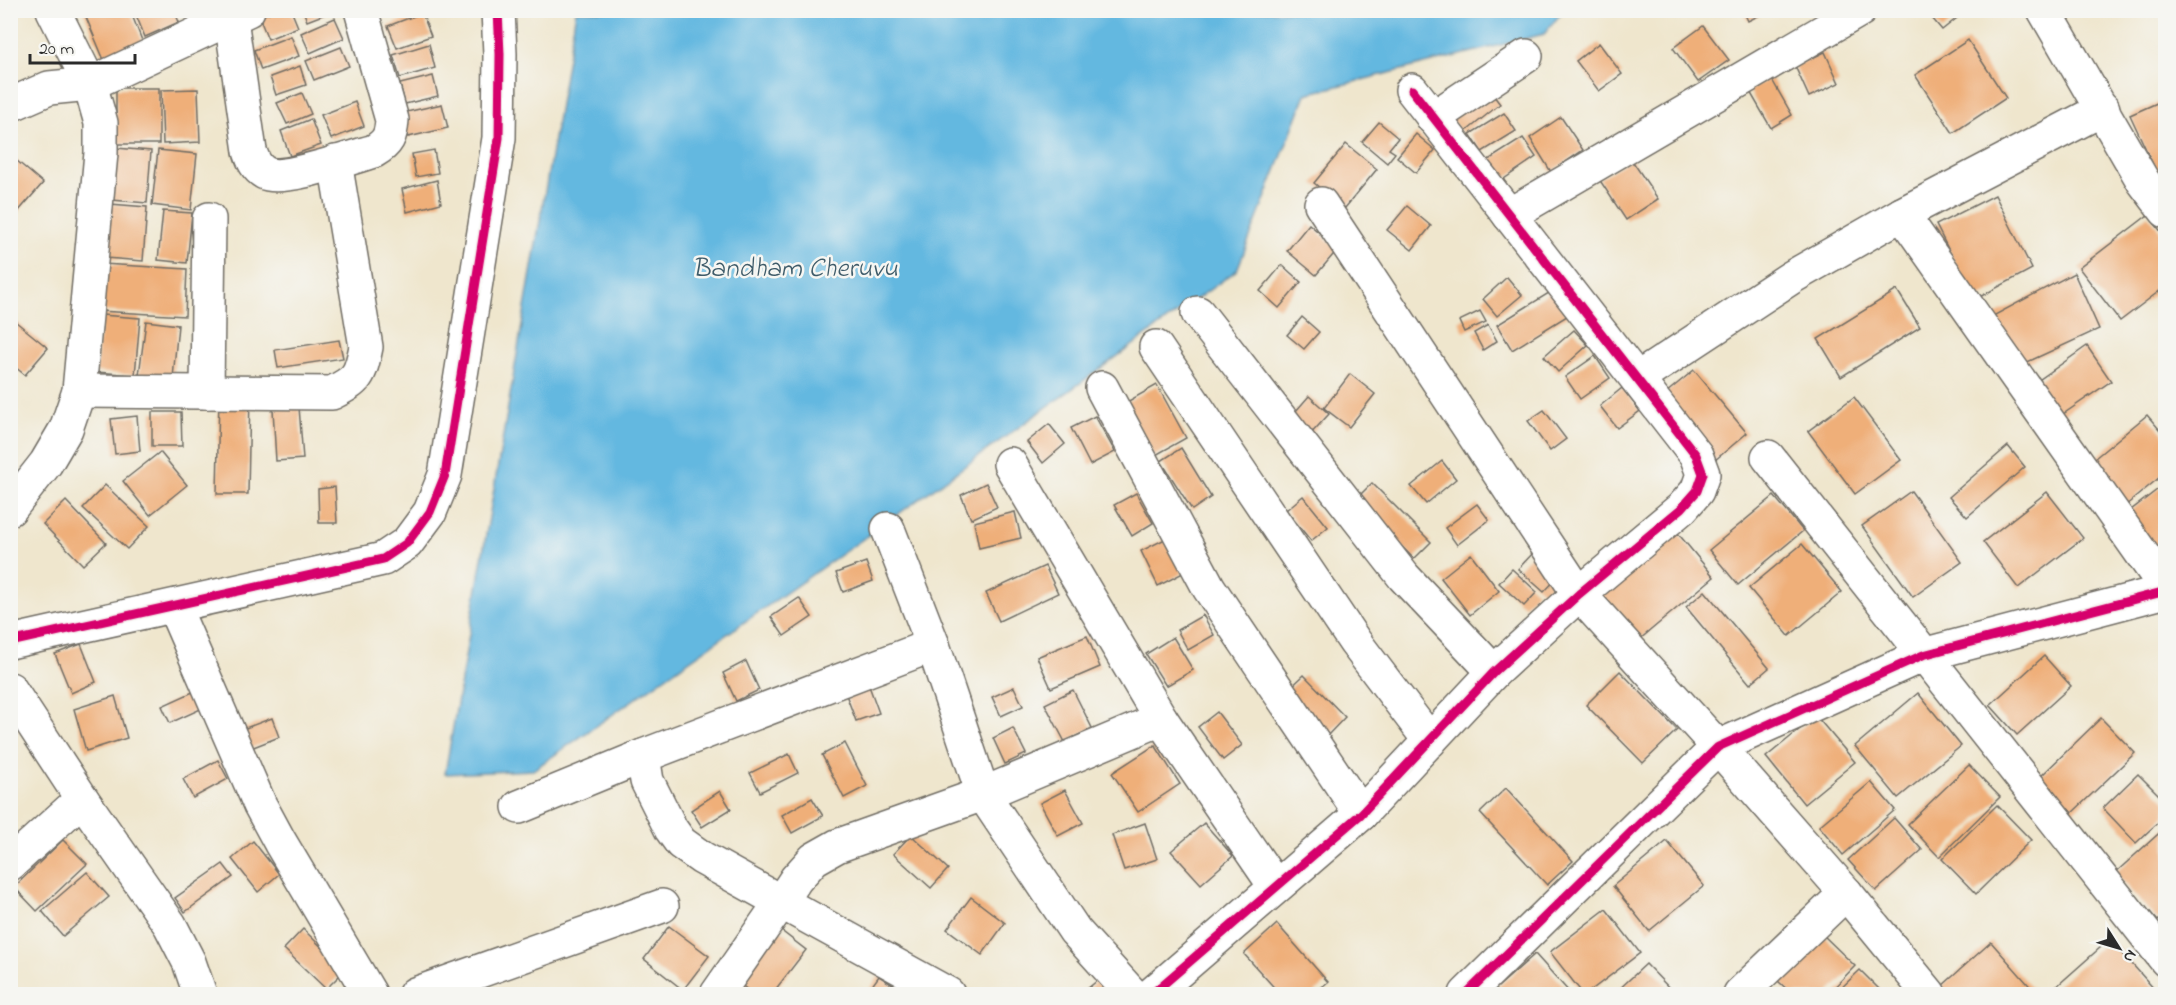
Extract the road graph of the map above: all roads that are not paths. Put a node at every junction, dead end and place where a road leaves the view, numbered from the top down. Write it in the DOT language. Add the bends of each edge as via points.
graph roads {
  1 [pos="53,10"];
  2 [pos="361,10"];
  3 [pos="498,10"];
  4 [pos="1860,10"];
  5 [pos="2044,10"];
  6 [pos="235,13"];
  7 [pos="1526,56"];
  8 [pos="90,84"];
  9 [pos="1412,90"];
  10 [pos="10,105"];
  11 [pos="2103,109"];
  12 [pos="1433,118"];
  13 [pos="335,162"];
  14 [pos="1321,204"];
  15 [pos="2166,211"];
  16 [pos="1509,214"];
  17 [pos="1902,214"];
  18 [pos="209,219"];
  19 [pos="1198,313"];
  20 [pos="1156,347"];
  21 [pos="1637,379"];
  22 [pos="1102,388"];
  23 [pos="79,391"];
  24 [pos="207,392"];
  25 [pos="1768,457"];
  26 [pos="1010,464"];
  27 [pos="10,509"];
  28 [pos="888,529"];
  29 [pos="2166,590"];
  30 [pos="1579,594"];
  31 [pos="174,607"];
  32 [pos="10,642"];
  33 [pos="933,645"];
  34 [pos="1923,655"];
  35 [pos="1494,672"];
  36 [pos="10,688"];
  37 [pos="1161,719"];
  38 [pos="1430,741"];
  39 [pos="1718,747"];
  40 [pos="643,756"];
  41 [pos="983,794"];
  42 [pos="82,799"];
  43 [pos="519,807"];
  44 [pos="1361,814"];
  45 [pos="10,864"];
  46 [pos="1275,886"];
  47 [pos="1846,893"];
  48 [pos="781,902"];
  49 [pos="662,906"];
  50 [pos="2166,960"];
  51 [pos="200,994"];
  52 [pos="370,994"];
  53 [pos="415,994"];
  54 [pos="717,994"];
  55 [pos="948,994"];
  56 [pos="1132,994"];
  57 [pos="1152,994"];
  58 [pos="1466,994"];
  59 [pos="1740,994"];
  60 [pos="1929,994"];
  1 -- 8 [label="street"];
  2 -- 13 [label="street" via="392,120 391,135 374,151"];
  3 -- 31 [label="street" via="499,138 445,475 430,512 407,543 383,559"];
  4 -- 16 [label="street"];
  5 -- 11 [label="street"];
  6 -- 8 [label="street"];
  6 -- 13 [label="street" via="249,151 256,166 267,174 285,176"];
  7 -- 12 [label="street"];
  8 -- 10 [label="street" via="49,87"];
  8 -- 23 [label="street" via="101,123 100,153"];
  9 -- 12 [label="street"];
  11 -- 15 [label="street" via="2143,182"];
  11 -- 17 [label="street"];
  12 -- 16 [label="street"];
  13 -- 24 [label="street" via="366,347 362,368 353,383 332,393"];
  14 -- 30 [label="street"];
  16 -- 21 [label="street"];
  17 -- 21 [label="street" via="1792,277"];
  17 -- 29 [label="street"];
  18 -- 24 [label="street"];
  19 -- 35 [label="street" via="1404,577"];
  20 -- 38 [label="street" via="1355,642"];
  21 -- 30 [label="street" via="1696,455 1703,474 1683,508"];
  22 -- 44 [label="street" via="1209,588"];
  23 -- 24 [label="street"];
  23 -- 27 [label="street" via="66,429 46,463"];
  25 -- 34 [label="street"];
  26 -- 37 [label="street"];
  28 -- 33 [label="street"];
  29 -- 34 [label="street"];
  30 -- 35 [label="street"];
  30 -- 39 [label="street"];
  31 -- 32 [label="street"];
  31 -- 52 [label="street" via="260,805"];
  33 -- 40 [label="street"];
  33 -- 41 [label="street"];
  34 -- 39 [label="street"];
  34 -- 50 [label="street"];
  35 -- 38 [label="street"];
  36 -- 42 [label="street"];
  37 -- 41 [label="street"];
  37 -- 46 [label="street"];
  38 -- 44 [label="street"];
  39 -- 47 [label="street"];
  39 -- 58 [label="street"];
  40 -- 43 [label="street"];
  40 -- 48 [label="street" via="646,781 681,843"];
  41 -- 48 [label="street" via="837,846 814,859"];
  41 -- 56 [label="street" via="1075,931"];
  42 -- 45 [label="street"];
  42 -- 51 [label="street" via="170,925"];
  44 -- 46 [label="street"];
  46 -- 57 [label="street"];
  47 -- 59 [label="street"];
  47 -- 60 [label="street"];
  48 -- 54 [label="street"];
  48 -- 55 [label="street"];
  49 -- 53 [label="street"];
}
